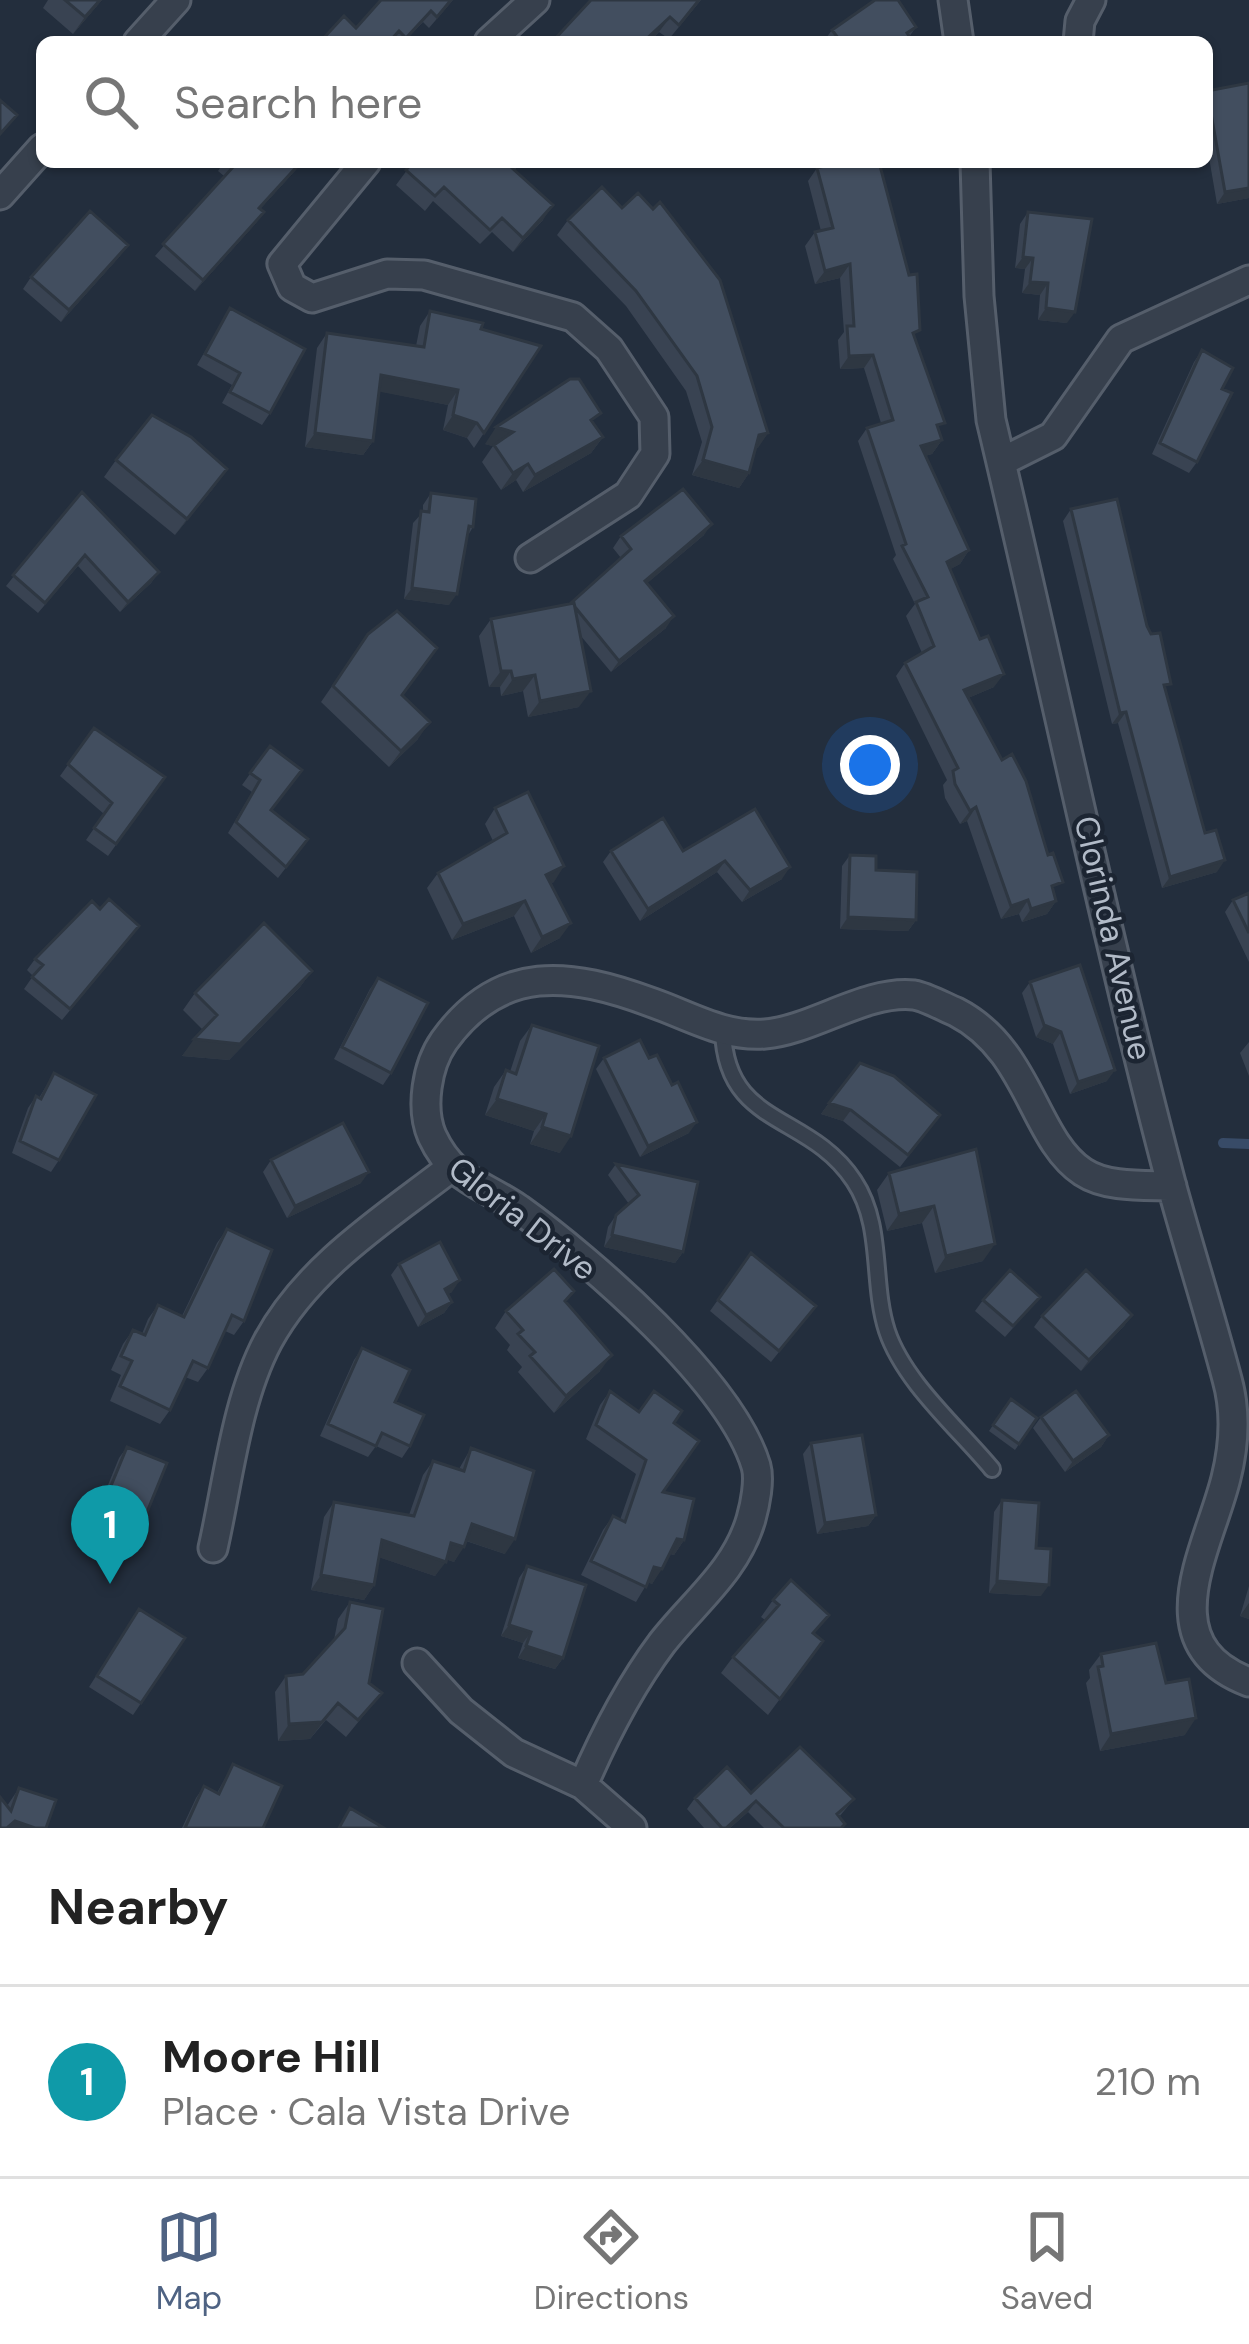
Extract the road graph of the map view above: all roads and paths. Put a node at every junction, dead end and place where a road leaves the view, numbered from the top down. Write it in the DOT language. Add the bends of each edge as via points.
graph roads {
  1 [pos="176,0"];
  2 [pos="535,0"];
  3 [pos="953,0"];
  4 [pos="1091,0"];
  5 [pos="143,36"];
  6 [pos="496,36"];
  7 [pos="958,36"];
  8 [pos="1079,36"];
  9 [pos="36,155"];
  10 [pos="361,168"];
  11 [pos="975,168"];
  12 [pos="0,195"];
  13 [pos="1249,280"];
  14 [pos="1001,462"];
  15 [pos="530,558"];
  16 [pos="723,1031"];
  17 [pos="449,1169"];
  18 [pos="1172,1186"];
  19 [pos="992,1469"];
  20 [pos="213,1548"];
  21 [pos="417,1663"];
  22 [pos="1249,1682"];
  23 [pos="583,1785"];
  24 [pos="632,1828"];
  1 -- 5 [label="street"];
  2 -- 6 [label="street"];
  3 -- 7 [label="street"];
  4 -- 8 [label="street"];
  9 -- 12 [label="street"];
  10 -- 15 [label="street" via="282,264 292,287 312,298 387,274 424,275 573,317 609,349 654,417 655,454 628,495"];
  11 -- 14 [label="street, Clorinda Avenue" via="979,296"];
  13 -- 14 [label="street" via="1121,339 1053,436"];
  14 -- 18 [label="street, Clorinda Avenue"];
  16 -- 17 [label="street, Gloria Drive" via="649,1001 551,978 502,987 468,1007 434,1054 429,1130"];
  16 -- 18 [label="street, Gloria Drive" via="765,1034 914,995 991,1038 1020,1072 1066,1157 1087,1175"];
  16 -- 19 [label="lane" via="734,1086 811,1137 856,1183 871,1222 888,1336"];
  17 -- 20 [label="street" via="343,1252 299,1294 266,1343"];
  17 -- 23 [label="street, Gloria Drive" via="519,1209 702,1374 758,1470 735,1559 662,1643 612,1719"];
  18 -- 22 [label="street, Clorinda Avenue" via="1234,1422 1190,1612 1196,1636 1220,1665"];
  21 -- 23 [label="street" via="514,1753"];
  23 -- 24 [label="street"];
}
